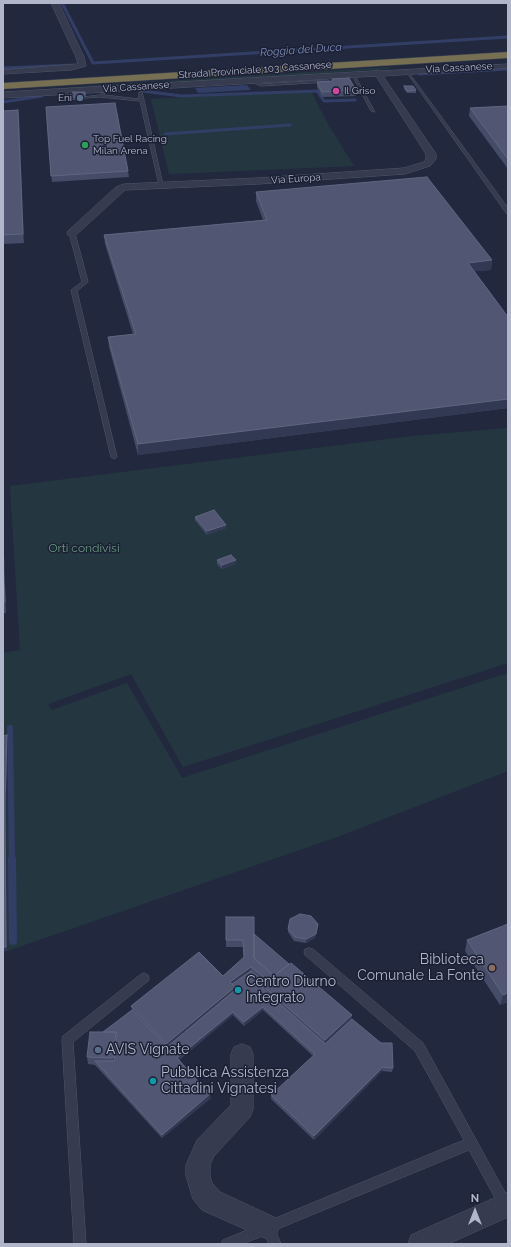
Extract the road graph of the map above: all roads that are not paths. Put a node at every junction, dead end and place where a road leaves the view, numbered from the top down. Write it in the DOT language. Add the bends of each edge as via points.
graph roads {
  1 [pos="55,3"];
  2 [pos="508,45"];
  3 [pos="508,50"];
  4 [pos="508,55"];
  5 [pos="508,60"];
  6 [pos="508,66"];
  7 [pos="406,71"];
  8 [pos="3,72"];
  9 [pos="377,72"];
  10 [pos="106,73"];
  11 [pos="212,73"];
  12 [pos="349,74"];
  13 [pos="3,79"];
  14 [pos="3,86"];
  15 [pos="110,89"];
  16 [pos="57,92"];
  17 [pos="140,92"];
  18 [pos="3,95"];
  19 [pos="100,96"];
  20 [pos="85,97"];
  21 [pos="73,98"];
  22 [pos="142,100"];
  23 [pos="373,111"];
  24 [pos="161,185"];
  25 [pos="508,212"];
  26 [pos="72,233"];
  27 [pos="114,457"];
  28 [pos="309,952"];
  29 [pos="144,978"];
  30 [pos="242,1054"];
  31 [pos="472,1143"];
  32 [pos="507,1205"];
  33 [pos="271,1236"];
  34 [pos="80,1244"];
  35 [pos="227,1244"];
  36 [pos="420,1244"];
  1 -- 8 [label="street" via="82,66"];
  2 -- 10 [label="highway"];
  3 -- 10 [label="highway, Strada Provinciale 103 Cassanese"];
  4 -- 11 [label="highway, Strada Provinciale 103 Cassanese"];
  5 -- 11 [label="highway"];
  6 -- 7 [label="street, Via Cassanese"];
  7 -- 9 [label="street, Via Cassanese"];
  7 -- 25 [label="lane"];
  9 -- 12 [label="street, Via Cassanese"];
  9 -- 24 [label="street, Via Europa" via="431,154 430,162 422,167 405,171 298,179"];
  10 -- 13 [label="highway, Strada Provinciale 103 Cassanese"];
  11 -- 14 [label="highway, Strada Provinciale 103 Cassanese"];
  12 -- 15 [label="street, Via Cassanese" via="310,79 249,80"];
  12 -- 23 [label="lane"];
  15 -- 16 [label="street, Via Cassanese"];
  15 -- 19 [label="lane"];
  16 -- 18 [label="street, Via Cassanese"];
  16 -- 21 [label="lane" via="64,98"];
  17 -- 22 [label="lane"];
  19 -- 20 [label="lane"];
  19 -- 22 [label="lane"];
  22 -- 24 [label="lane"];
  24 -- 26 [label="street, Via Europa" via="121,188"];
  26 -- 27 [label="lane" via="85,282 74,290"];
  28 -- 31 [label="lane" via="419,1047"];
  29 -- 34 [label="lane" via="67,1040"];
  30 -- 33 [label="street" via="242,1109 205,1148 198,1165 198,1176 204,1193 214,1204"];
  31 -- 32 [label="lane"];
  31 -- 33 [label="lane"];
  32 -- 36 [label="street"];
  33 -- 35 [label="lane"];
}
